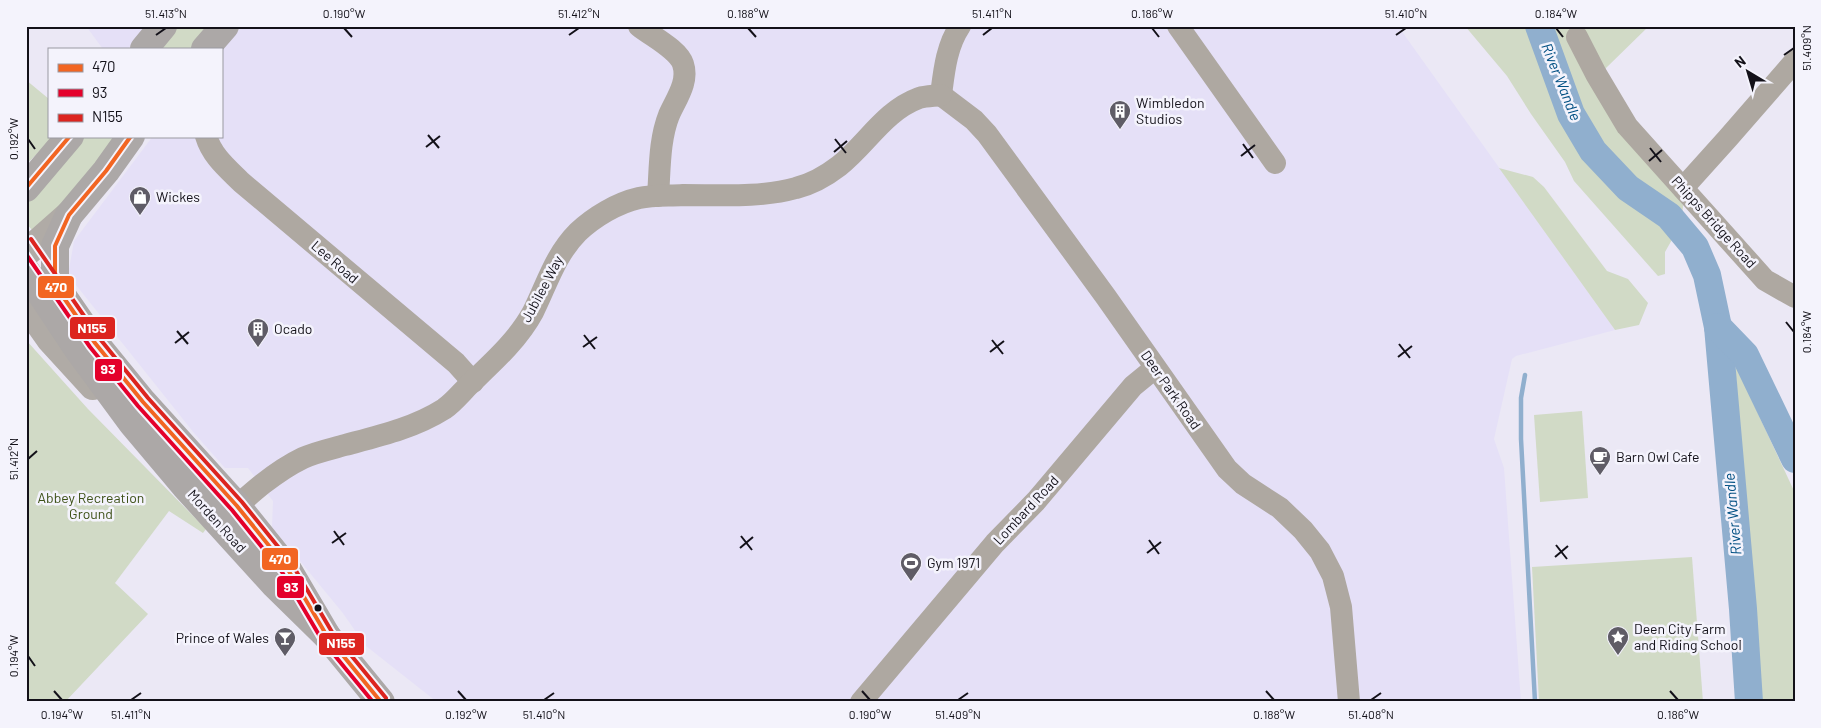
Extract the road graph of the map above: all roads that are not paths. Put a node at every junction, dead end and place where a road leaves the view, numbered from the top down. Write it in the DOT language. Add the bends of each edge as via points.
graph roads {
  1 [pos="163,26"];
  2 [pos="224,26"];
  3 [pos="639,26"];
  4 [pos="960,26"];
  5 [pos="1178,26"];
  6 [pos="1577,37"];
  7 [pos="145,48"];
  8 [pos="207,48"];
  9 [pos="1795,61"];
  10 [pos="941,95"];
  11 [pos="68,138"];
  12 [pos="130,138"];
  13 [pos="207,138"];
  14 [pos="1275,163"];
  15 [pos="26,188"];
  16 [pos="1682,188"];
  17 [pos="658,196"];
  18 [pos="69,215"];
  19 [pos="28,254"];
  20 [pos="55,285"];
  21 [pos="1795,298"];
  22 [pos="26,305"];
  23 [pos="1155,368"];
  24 [pos="473,382"];
  25 [pos="132,423"];
  26 [pos="228,514"];
  27 [pos="381,702"];
  28 [pos="861,702"];
  29 [pos="1349,702"];
  1 -- 7 [label="highway"];
  2 -- 8 [label="highway"];
  3 -- 17 [label="street" via="679,57 685,75 663,142"];
  4 -- 10 [label="street" via="948,52"];
  5 -- 14 [label="street"];
  6 -- 16 [label="street, Phipps Bridge Road" via="1627,126"];
  9 -- 16 [label="street"];
  10 -- 17 [label="street, Jubilee Way" via="904,105 876,128 841,165 821,179 798,188 774,194"];
  10 -- 23 [label="street, Deer Park Road" via="974,120 986,134"];
  11 -- 15 [label="highway"];
  12 -- 18 [label="highway"];
  13 -- 24 [label="street, Lee Road" via="218,159 241,182 456,363"];
  16 -- 21 [label="street, Phipps Bridge Road" via="1765,280"];
  17 -- 24 [label="street, Jubilee Way" via="639,198 617,206 578,232 550,270 532,314"];
  18 -- 19 [label="main road"];
  18 -- 20 [label="highway" via="55,246"];
  19 -- 20 [label="main road, Morden Road"];
  19 -- 25 [label="highway, Morden Road" via="80,351"];
  20 -- 26 [label="highway, Morden Road" via="95,343"];
  22 -- 25 [label="main road, Morden Road" via="86,380"];
  23 -- 28 [label="street, Lombard Road" via="1133,386"];
  23 -- 29 [label="street, Deer Park Road" via="1227,469 1242,484 1280,508 1320,551 1333,576 1342,607"];
  24 -- 26 [label="street, Jubilee Way" via="446,408 429,418 303,458 280,472"];
  25 -- 26 [label="highway, Morden Road"];
  26 -- 27 [label="highway, Morden Road" via="275,585 327,636"];
}
